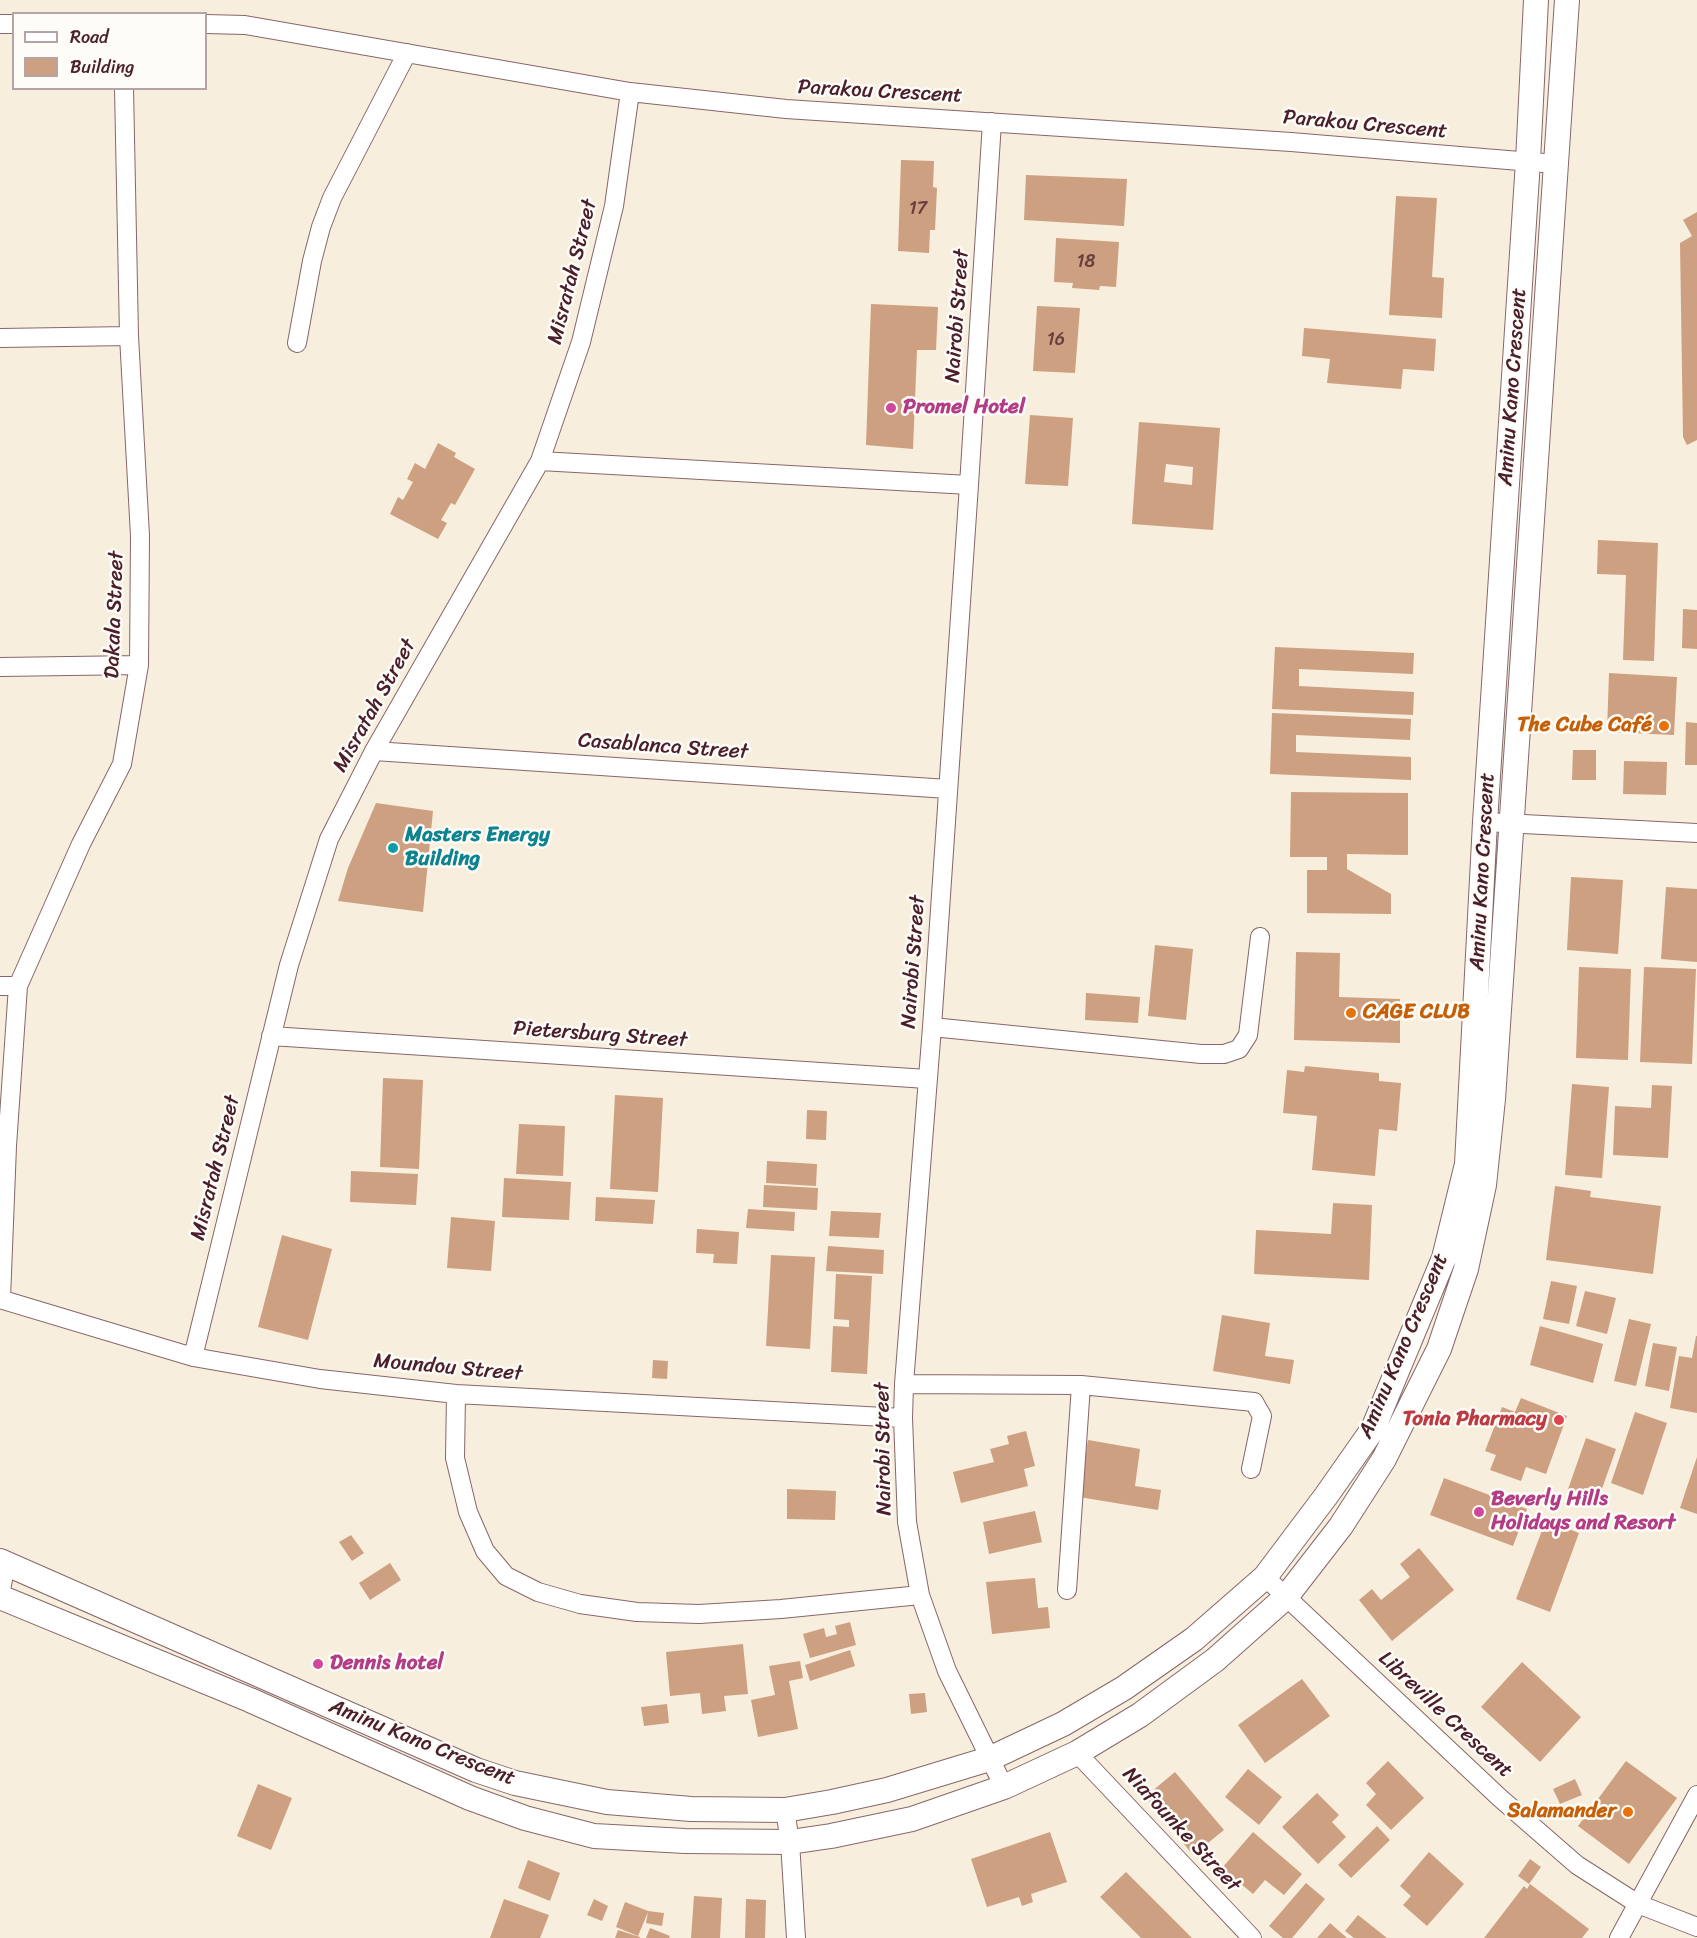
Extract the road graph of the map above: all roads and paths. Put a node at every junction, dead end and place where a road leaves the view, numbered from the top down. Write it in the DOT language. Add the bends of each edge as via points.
graph roads {
  1 [pos="1536,0"];
  2 [pos="1567,0"];
  3 [pos="207,24"];
  4 [pos="407,53"];
  5 [pos="124,90"];
  6 [pos="630,92"];
  7 [pos="993,122"];
  8 [pos="1528,161"];
  9 [pos="1556,164"];
  10 [pos="129,336"];
  11 [pos="0,338"];
  12 [pos="297,343"];
  13 [pos="540,461"];
  14 [pos="969,485"];
  15 [pos="139,665"];
  16 [pos="0,667"];
  17 [pos="374,751"];
  18 [pos="948,789"];
  19 [pos="1485,822"];
  20 [pos="1510,823"];
  21 [pos="1697,832"];
  22 [pos="1260,937"];
  23 [pos="9,986"];
  24 [pos="932,1027"];
  25 [pos="271,1036"];
  26 [pos="927,1079"];
  27 [pos="1,1299"];
  28 [pos="193,1357"];
  29 [pos="904,1384"];
  30 [pos="1081,1385"];
  31 [pos="456,1394"];
  32 [pos="903,1418"];
  33 [pos="1251,1469"];
  34 [pos="3,1563"];
  35 [pos="1265,1577"];
  36 [pos="1066,1590"];
  37 [pos="920,1595"];
  38 [pos="0,1596"];
  39 [pos="1286,1597"];
  40 [pos="1077,1753"];
  41 [pos="989,1759"];
  42 [pos="1004,1787"];
  43 [pos="1697,1795"];
  44 [pos="785,1810"];
  45 [pos="790,1842"];
  46 [pos="1638,1904"];
  47 [pos="1697,1927"];
  48 [pos="796,1938"];
  49 [pos="1252,1938"];
  50 [pos="1619,1938"];
  1 -- 8 [label="street, Aminu Kano Crescent"];
  2 -- 9 [label="street"];
  3 -- 4 [label="street, Parakou Crescent" via="245,25"];
  4 -- 6 [label="street, Parakou Crescent"];
  4 -- 12 [label="street" via="321,226"];
  5 -- 10 [label="street, Dakala Street"];
  6 -- 7 [label="street, Parakou Crescent" via="786,110"];
  6 -- 13 [label="street, Misratah Street" via="614,206 581,342"];
  7 -- 8 [label="street, Parakou Crescent"];
  7 -- 14 [label="street, Nairobi Street"];
  8 -- 9 [label="street, Parakou Crescent"];
  8 -- 19 [label="street, Aminu Kano Crescent"];
  9 -- 20 [label="street"];
  10 -- 11 [label="street"];
  10 -- 15 [label="street, Dakala Street" via="140,536"];
  13 -- 14 [label="street"];
  13 -- 17 [label="street, Misratah Street"];
  14 -- 18 [label="street, Nairobi Street"];
  15 -- 16 [label="street"];
  15 -- 23 [label="street, Dakala Street" via="122,764"];
  17 -- 18 [label="street, Casablanca Street"];
  17 -- 25 [label="street, Misratah Street" via="329,839"];
  18 -- 24 [label="street, Nairobi Street"];
  19 -- 20 [label="street"];
  19 -- 35 [label="street, Aminu Kano Crescent" via="1467,1164 1444,1258 1373,1429"];
  20 -- 21 [label="street"];
  20 -- 39 [label="street" via="1492,1109 1484,1185 1466,1269 1438,1349 1384,1459 1341,1526"];
  22 -- 24 [label="street" via="1248,1035 1239,1049 1224,1054"];
  23 -- 27 [label="street, Dakala Street"];
  24 -- 26 [label="street, Nairobi Street"];
  25 -- 26 [label="street, Pietersburg Street"];
  25 -- 28 [label="street, Misratah Street"];
  26 -- 29 [label="street, Nairobi Street"];
  27 -- 28 [label="street, Moundou Street"];
  28 -- 31 [label="street, Moundou Street" via="320,1379"];
  29 -- 30 [label="street"];
  29 -- 32 [label="street, Nairobi Street"];
  30 -- 33 [label="street" via="1254,1401 1262,1416"];
  30 -- 36 [label="street"];
  31 -- 32 [label="street, Moundou Street"];
  31 -- 37 [label="street" via="455,1458 468,1512 484,1551 506,1576 538,1592 591,1606 699,1614"];
  32 -- 37 [label="street, Nairobi Street" via="907,1522"];
  34 -- 38 [label="street"];
  34 -- 44 [label="street, Aminu Kano Crescent" via="476,1770 515,1783 607,1802 691,1809"];
  35 -- 39 [label="street, Libreville Crescent"];
  35 -- 41 [label="street, Aminu Kano Crescent" via="1194,1639 1124,1688 1063,1724"];
  37 -- 41 [label="street, Nairobi Street" via="948,1671"];
  38 -- 45 [label="street" via="525,1818 594,1836"];
  39 -- 40 [label="street" via="1215,1660 1140,1715"];
  39 -- 46 [label="street, Libreville Crescent" via="1500,1798 1577,1864"];
  40 -- 42 [label="street"];
  40 -- 49 [label="street, Niafounke Street"];
  41 -- 42 [label="street, Nairobi Street"];
  41 -- 44 [label="street, Aminu Kano Crescent" via="887,1790"];
  42 -- 45 [label="street" via="912,1819"];
  43 -- 46 [label="street"];
  44 -- 45 [label="street"];
  45 -- 48 [label="street"];
  46 -- 47 [label="street, Libreville Crescent"];
  46 -- 50 [label="street"];
}
